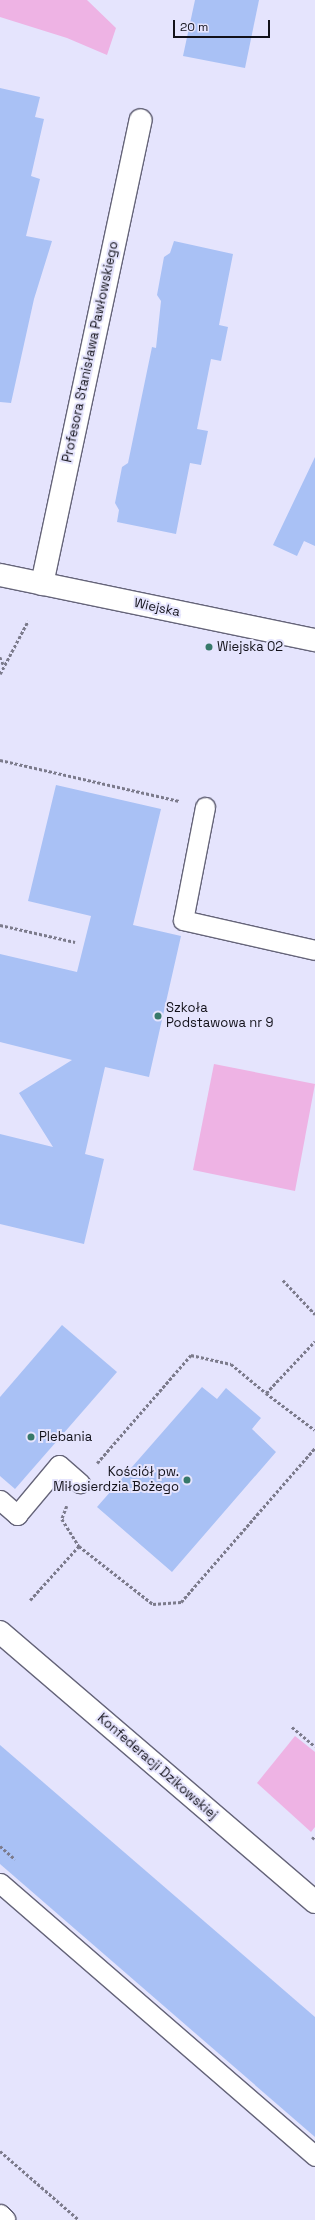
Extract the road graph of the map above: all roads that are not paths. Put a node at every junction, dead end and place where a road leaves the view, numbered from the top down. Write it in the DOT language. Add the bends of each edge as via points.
graph roads {
  1 [pos="141,120"];
  2 [pos="0,575"];
  3 [pos="42,584"];
  4 [pos="315,640"];
  5 [pos="206,807"];
  6 [pos="315,950"];
  7 [pos="80,1483"];
  8 [pos="0,1500"];
  9 [pos="0,1632"];
  10 [pos="0,1883"];
  11 [pos="315,1902"];
  12 [pos="315,2156"];
  13 [pos="0,2216"];
  14 [pos="4,2220"];
  1 -- 3 [label="street, Profesora Stanisława Pawłowskiego"];
  2 -- 3 [label="street, Wiejska"];
  3 -- 4 [label="street, Wiejska"];
  5 -- 6 [label="lane" via="183,920"];
  7 -- 8 [label="lane" via="59,1465 17,1515"];
  9 -- 11 [label="street, Konfederacji Dzikowskiej"];
  10 -- 12 [label="lane"];
  13 -- 14 [label="street"];
}
